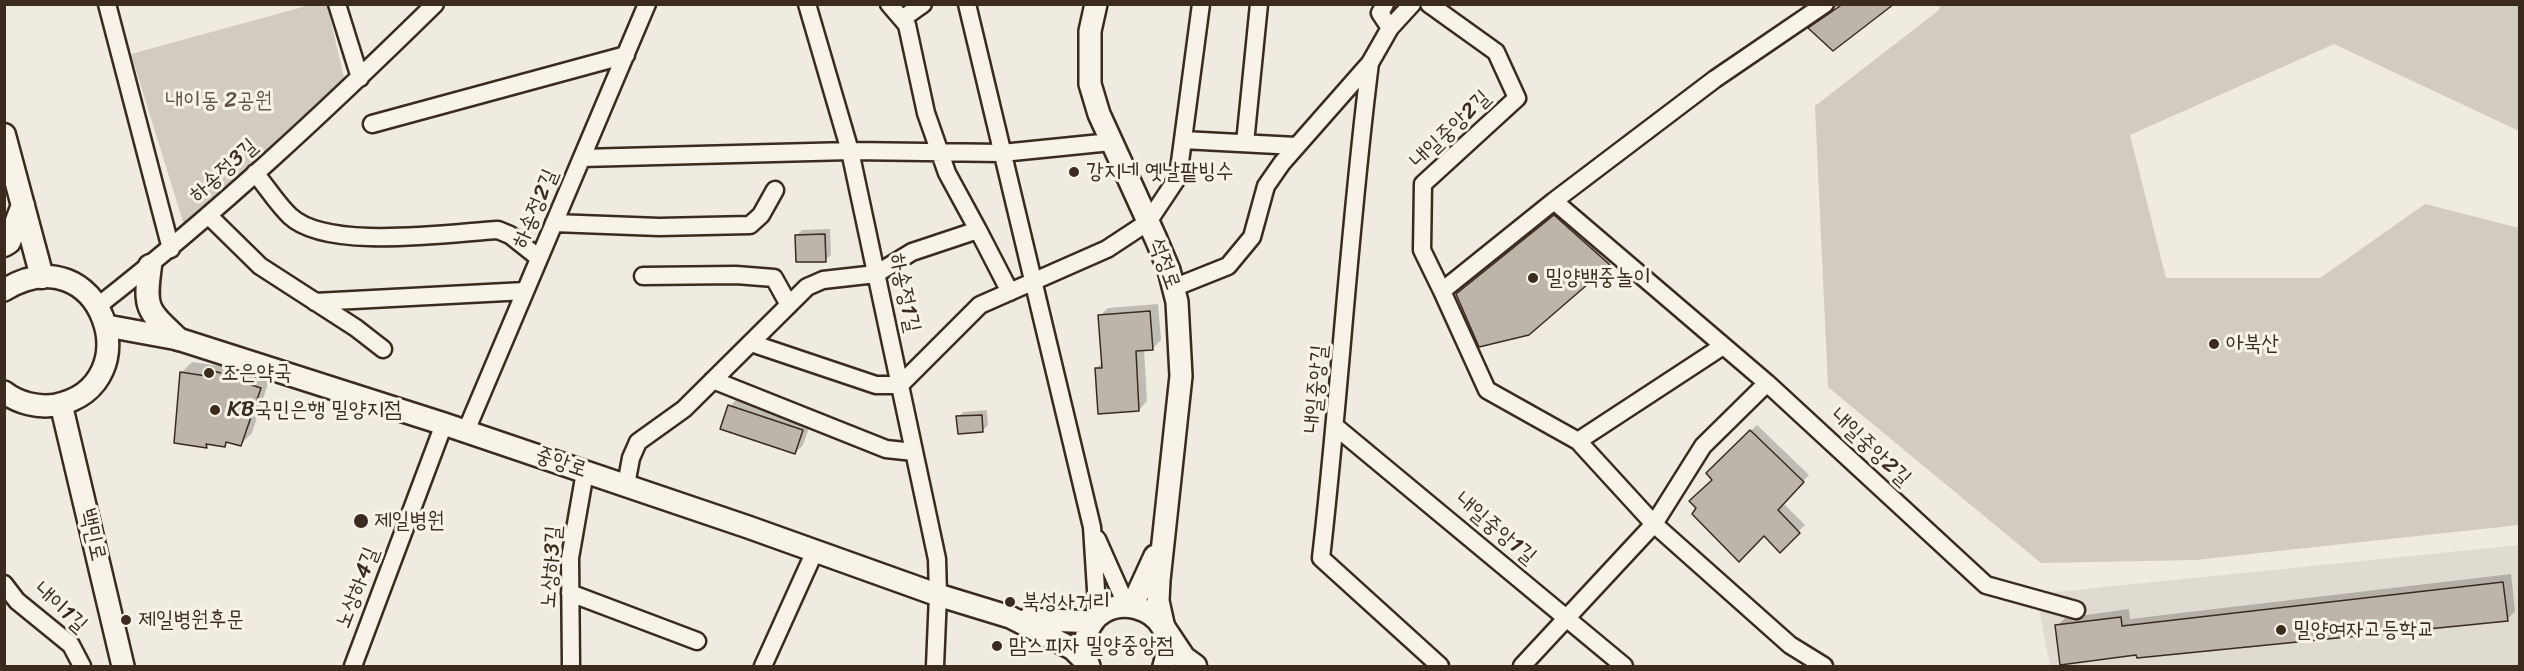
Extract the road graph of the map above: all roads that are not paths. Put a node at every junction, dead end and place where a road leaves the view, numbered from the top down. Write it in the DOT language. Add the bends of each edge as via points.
graph roads {
  1 [pos="107,4"];
  2 [pos="337,4"];
  3 [pos="435,4"];
  4 [pos="647,4"];
  5 [pos="807,4"];
  6 [pos="889,4"];
  7 [pos="922,4"];
  8 [pos="967,4"];
  9 [pos="1096,4"];
  10 [pos="1201,4"];
  11 [pos="1259,4"];
  12 [pos="1385,4"];
  13 [pos="1412,4"];
  14 [pos="1429,4"];
  15 [pos="1825,4"];
  16 [pos="902,19"];
  17 [pos="1390,28"];
  18 [pos="626,55"];
  19 [pos="1370,63"];
  20 [pos="360,78"];
  21 [pos="372,124"];
  22 [pos="4,135"];
  23 [pos="1183,141"];
  24 [pos="1111,142"];
  25 [pos="1245,143"];
  26 [pos="1296,146"];
  27 [pos="850,151"];
  28 [pos="940,152"];
  29 [pos="1002,153"];
  30 [pos="582,158"];
  31 [pos="255,173"];
  32 [pos="775,190"];
  33 [pos="1554,201"];
  34 [pos="23,205"];
  35 [pos="208,215"];
  36 [pos="1148,222"];
  37 [pos="554,223"];
  38 [pos="978,230"];
  39 [pos="4,245"];
  40 [pos="171,249"];
  41 [pos="539,258"];
  42 [pos="150,266"];
  43 [pos="876,274"];
  44 [pos="643,276"];
  45 [pos="42,277"];
  46 [pos="1033,282"];
  47 [pos="1173,288"];
  48 [pos="4,290"];
  49 [pos="525,291"];
  50 [pos="1442,291"];
  51 [pos="1010,292"];
  52 [pos="315,302"];
  53 [pos="789,305"];
  54 [pos="99,306"];
  55 [pos="107,326"];
  56 [pos="178,339"];
  57 [pos="751,343"];
  58 [pos="1723,346"];
  59 [pos="383,349"];
  60 [pos="713,380"];
  61 [pos="1767,383"];
  62 [pos="900,385"];
  63 [pos="4,392"];
  64 [pos="61,404"];
  65 [pos="444,424"];
  66 [pos="1336,428"];
  67 [pos="466,431"];
  68 [pos="1578,441"];
  69 [pos="914,452"];
  70 [pos="585,472"];
  71 [pos="626,485"];
  72 [pos="1654,524"];
  73 [pos="1092,527"];
  74 [pos="1163,536"];
  75 [pos="815,551"];
  76 [pos="4,584"];
  77 [pos="570,593"];
  78 [pos="938,595"];
  79 [pos="1132,606"];
  80 [pos="2076,609"];
  81 [pos="1010,617"];
  82 [pos="1567,618"];
  83 [pos="1093,622"];
  84 [pos="1164,628"];
  85 [pos="697,641"];
  86 [pos="1088,665"];
  87 [pos="82,666"];
  88 [pos="123,666"];
  89 [pos="352,666"];
  90 [pos="571,666"];
  91 [pos="763,666"];
  92 [pos="935,666"];
  93 [pos="1164,666"];
  94 [pos="1195,666"];
  95 [pos="1440,666"];
  96 [pos="1522,666"];
  97 [pos="1624,666"];
  98 [pos="1824,666"];
  1 -- 40 [label="street, 하송정3길"];
  2 -- 20 [label="street"];
  3 -- 20 [label="street, 하송정3길"];
  4 -- 18 [label="street, 하송정2길"];
  5 -- 27 [label="street, 하송정1길"];
  6 -- 16 [label="street"];
  7 -- 16 [label="street"];
  8 -- 29 [label="street"];
  9 -- 24 [label="street, 석정로" via="1090,31 1090,84"];
  10 -- 23 [label="street"];
  11 -- 25 [label="street"];
  12 -- 17 [label="street" via="1380,13"];
  13 -- 17 [label="street"];
  14 -- 50 [label="street, 내일중앙2길" via="1496,52 1517,98 1423,184 1422,250"];
  15 -- 33 [label="street" via="1715,79"];
  16 -- 28 [label="street" via="908,25 926,113"];
  17 -- 19 [label="street"];
  18 -- 21 [label="street"];
  18 -- 30 [label="street, 하송정2길"];
  19 -- 26 [label="street"];
  19 -- 66 [label="street, 내일중앙길"];
  20 -- 31 [label="street, 하송정3길"];
  22 -- 34 [label="main road"];
  23 -- 25 [label="street"];
  23 -- 36 [label="street" via="1178,177"];
  24 -- 29 [label="street"];
  24 -- 36 [label="street, 석정로"];
  25 -- 26 [label="street"];
  26 -- 47 [label="street" via="1266,186 1252,237 1228,266"];
  27 -- 28 [label="street"];
  27 -- 30 [label="street"];
  27 -- 43 [label="street, 하송정1길"];
  28 -- 29 [label="street"];
  28 -- 38 [label="street"];
  29 -- 46 [label="street"];
  30 -- 37 [label="street, 하송정2길"];
  31 -- 35 [label="street, 하송정3길"];
  31 -- 41 [label="street" via="291,217 318,231 364,237 498,230"];
  32 -- 37 [label="street" via="761,215 750,225"];
  33 -- 50 [label="street"];
  33 -- 58 [label="street, 내일중앙2길"];
  34 -- 39 [label="main road" via="9,242"];
  34 -- 45 [label="main road"];
  35 -- 40 [label="street, 하송정3길"];
  35 -- 52 [label="street" via="260,266"];
  36 -- 46 [label="street" via="1107,249"];
  36 -- 47 [label="street, 석정로"];
  37 -- 41 [label="street, 하송정2길"];
  38 -- 43 [label="street" via="912,252"];
  38 -- 51 [label="street"];
  40 -- 42 [label="street, 하송정3길"];
  41 -- 49 [label="street, 하송정2길"];
  42 -- 54 [label="street, 하송정3길"];
  42 -- 56 [label="main road" via="146,292 152,314"];
  43 -- 53 [label="street" via="823,280 807,287"];
  43 -- 62 [label="street, 하송정1길"];
  44 -- 53 [label="street" via="774,278"];
  45 -- 48 [label="street" via="20,281"];
  45 -- 54 [label="street" via="64,279"];
  46 -- 51 [label="street"];
  46 -- 73 [label="street"];
  47 -- 74 [label="street, 석정로" via="1181,339 1181,376"];
  49 -- 52 [label="street"];
  49 -- 67 [label="street, 하송정2길"];
  50 -- 68 [label="street, 내일중앙2길" via="1487,390"];
  51 -- 62 [label="street" via="980,305"];
  52 -- 59 [label="street"];
  53 -- 57 [label="street"];
  54 -- 55 [label="street"];
  55 -- 56 [label="street, 중앙로"];
  55 -- 64 [label="street" via="109,348 103,369 90,387"];
  56 -- 65 [label="street, 중앙로"];
  57 -- 60 [label="street"];
  57 -- 62 [label="street" via="876,385"];
  58 -- 61 [label="street, 내일중앙2길"];
  58 -- 68 [label="street"];
  60 -- 69 [label="street" via="886,449"];
  60 -- 71 [label="street" via="684,409 638,442"];
  61 -- 72 [label="street" via="1703,446"];
  61 -- 80 [label="street, 내일중앙2길" via="1986,585"];
  62 -- 69 [label="street, 하송정1길"];
  63 -- 64 [label="street" via="30,404"];
  64 -- 88 [label="street, 백민로"];
  65 -- 67 [label="street, 중앙로"];
  65 -- 89 [label="street, 노상하4길"];
  66 -- 82 [label="street, 내일중앙1길"];
  66 -- 95 [label="street, 내일중앙길" via="1322,558"];
  67 -- 70 [label="street, 중앙로"];
  68 -- 72 [label="street, 내일중앙2길"];
  69 -- 78 [label="street, 하송정1길" via="937,559"];
  70 -- 71 [label="street, 중앙로"];
  70 -- 77 [label="street, 노상하3길" via="570,558"];
  71 -- 75 [label="street, 중앙로"];
  72 -- 82 [label="street"];
  72 -- 98 [label="street" via="1790,645"];
  73 -- 79 [label="street" via="1121,593"];
  73 -- 83 [label="street" via="1097,604"];
  74 -- 79 [label="street"];
  74 -- 84 [label="street, 석정로" via="1158,601"];
  75 -- 78 [label="street, 중앙로"];
  75 -- 91 [label="street"];
  76 -- 87 [label="street, 내이1길" via="16,601 71,645"];
  77 -- 85 [label="street"];
  77 -- 90 [label="street, 노상하3길"];
  78 -- 81 [label="street, 중앙로"];
  78 -- 92 [label="street, 하송정1길"];
  79 -- 83 [label="street" via="1104,612"];
  79 -- 84 [label="street" via="1145,610"];
  81 -- 83 [label="street"];
  81 -- 86 [label="street" via="1073,649"];
  82 -- 96 [label="street"];
  82 -- 97 [label="street, 내일중앙1길"];
  83 -- 86 [label="street" via="1084,649"];
  84 -- 93 [label="street, 석정로" via="1168,654"];
  84 -- 94 [label="main road" via="1184,658"];
}
